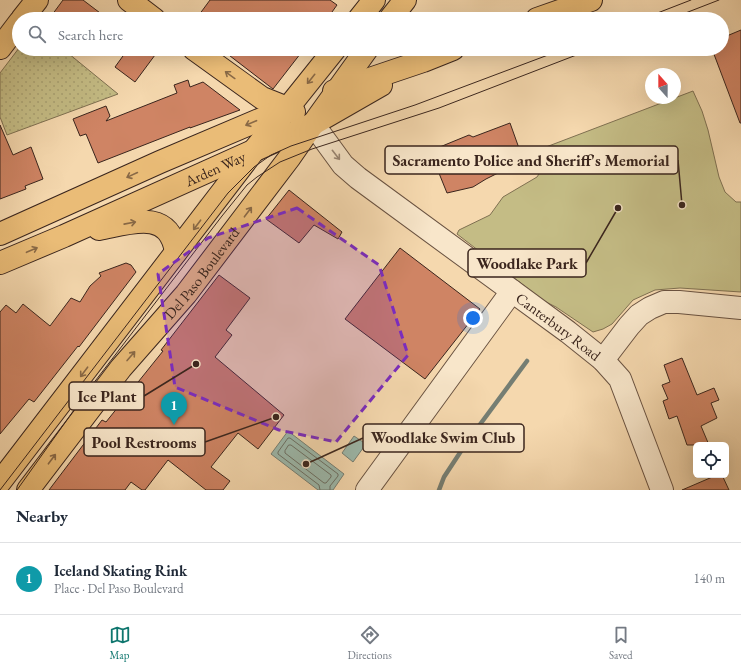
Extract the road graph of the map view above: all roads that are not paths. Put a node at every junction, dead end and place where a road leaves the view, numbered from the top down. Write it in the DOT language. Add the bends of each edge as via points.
graph roads {
  1 [pos="36,0"];
  2 [pos="129,0"];
  3 [pos="374,0"];
  4 [pos="405,0"];
  5 [pos="410,0"];
  6 [pos="591,0"];
  7 [pos="27,12"];
  8 [pos="145,12"];
  9 [pos="365,12"];
  10 [pos="396,12"];
  11 [pos="412,12"];
  12 [pos="557,12"];
  13 [pos="12,32"];
  14 [pos="0,48"];
  15 [pos="204,56"];
  16 [pos="329,56"];
  17 [pos="362,56"];
  18 [pos="436,56"];
  19 [pos="423,61"];
  20 [pos="337,89"];
  21 [pos="287,108"];
  22 [pos="312,124"];
  23 [pos="255,149"];
  24 [pos="0,234"];
  25 [pos="64,236"];
  26 [pos="176,252"];
  27 [pos="0,263"];
  28 [pos="512,291"];
  29 [pos="741,308"];
  30 [pos="603,360"];
  31 [pos="0,482"];
  32 [pos="28,490"];
  33 [pos="367,490"];
  34 [pos="662,490"];
  1 -- 7 [label="main road"];
  2 -- 8 [label="main road"];
  3 -- 9 [label="main road"];
  4 -- 10 [label="main road"];
  5 -- 11 [label="main road"];
  6 -- 12 [label="main road"];
  13 -- 14 [label="main road"];
  21 -- 15 [label="main road, one-way" via="262,98"];
  16 -- 21 [label="main road, Del Paso Boulevard, one-way"];
  17 -- 20 [label="main road, Del Paso Boulevard"];
  18 -- 19 [label="main road, Arden Way"];
  19 -- 20 [label="main road, Arden Way"];
  19 -- 22 [label="main road, Arden Way"];
  20 -- 21 [label="main road, Arden Way"];
  20 -- 22 [label="main road, Del Paso Boulevard"];
  21 -- 22 [label="main road"];
  21 -- 23 [label="main road, Del Paso Boulevard"];
  21 -- 24 [label="main road, Arden Way, one-way"];
  22 -- 23 [label="main road, Arden Way"];
  22 -- 28 [label="street, Canterbury Road, one-way" via="343,165 358,178"];
  32 -- 22 [label="main road, Del Paso Boulevard, one-way" via="121,368 186,294"];
  23 -- 25 [label="main road, Arden Way"];
  23 -- 26 [label="main road, Del Paso Boulevard, one-way"];
  25 -- 26 [label="main road, one-way" via="151,221 168,230"];
  27 -- 25 [label="main road, Arden Way, one-way"];
  26 -- 31 [label="main road, Del Paso Boulevard, one-way"];
  28 -- 30 [label="street, Canterbury Road"];
  28 -- 33 [label="street"];
  29 -- 30 [label="street" via="664,302 639,315"];
  30 -- 34 [label="street, Canterbury Road" via="620,379"];
}
